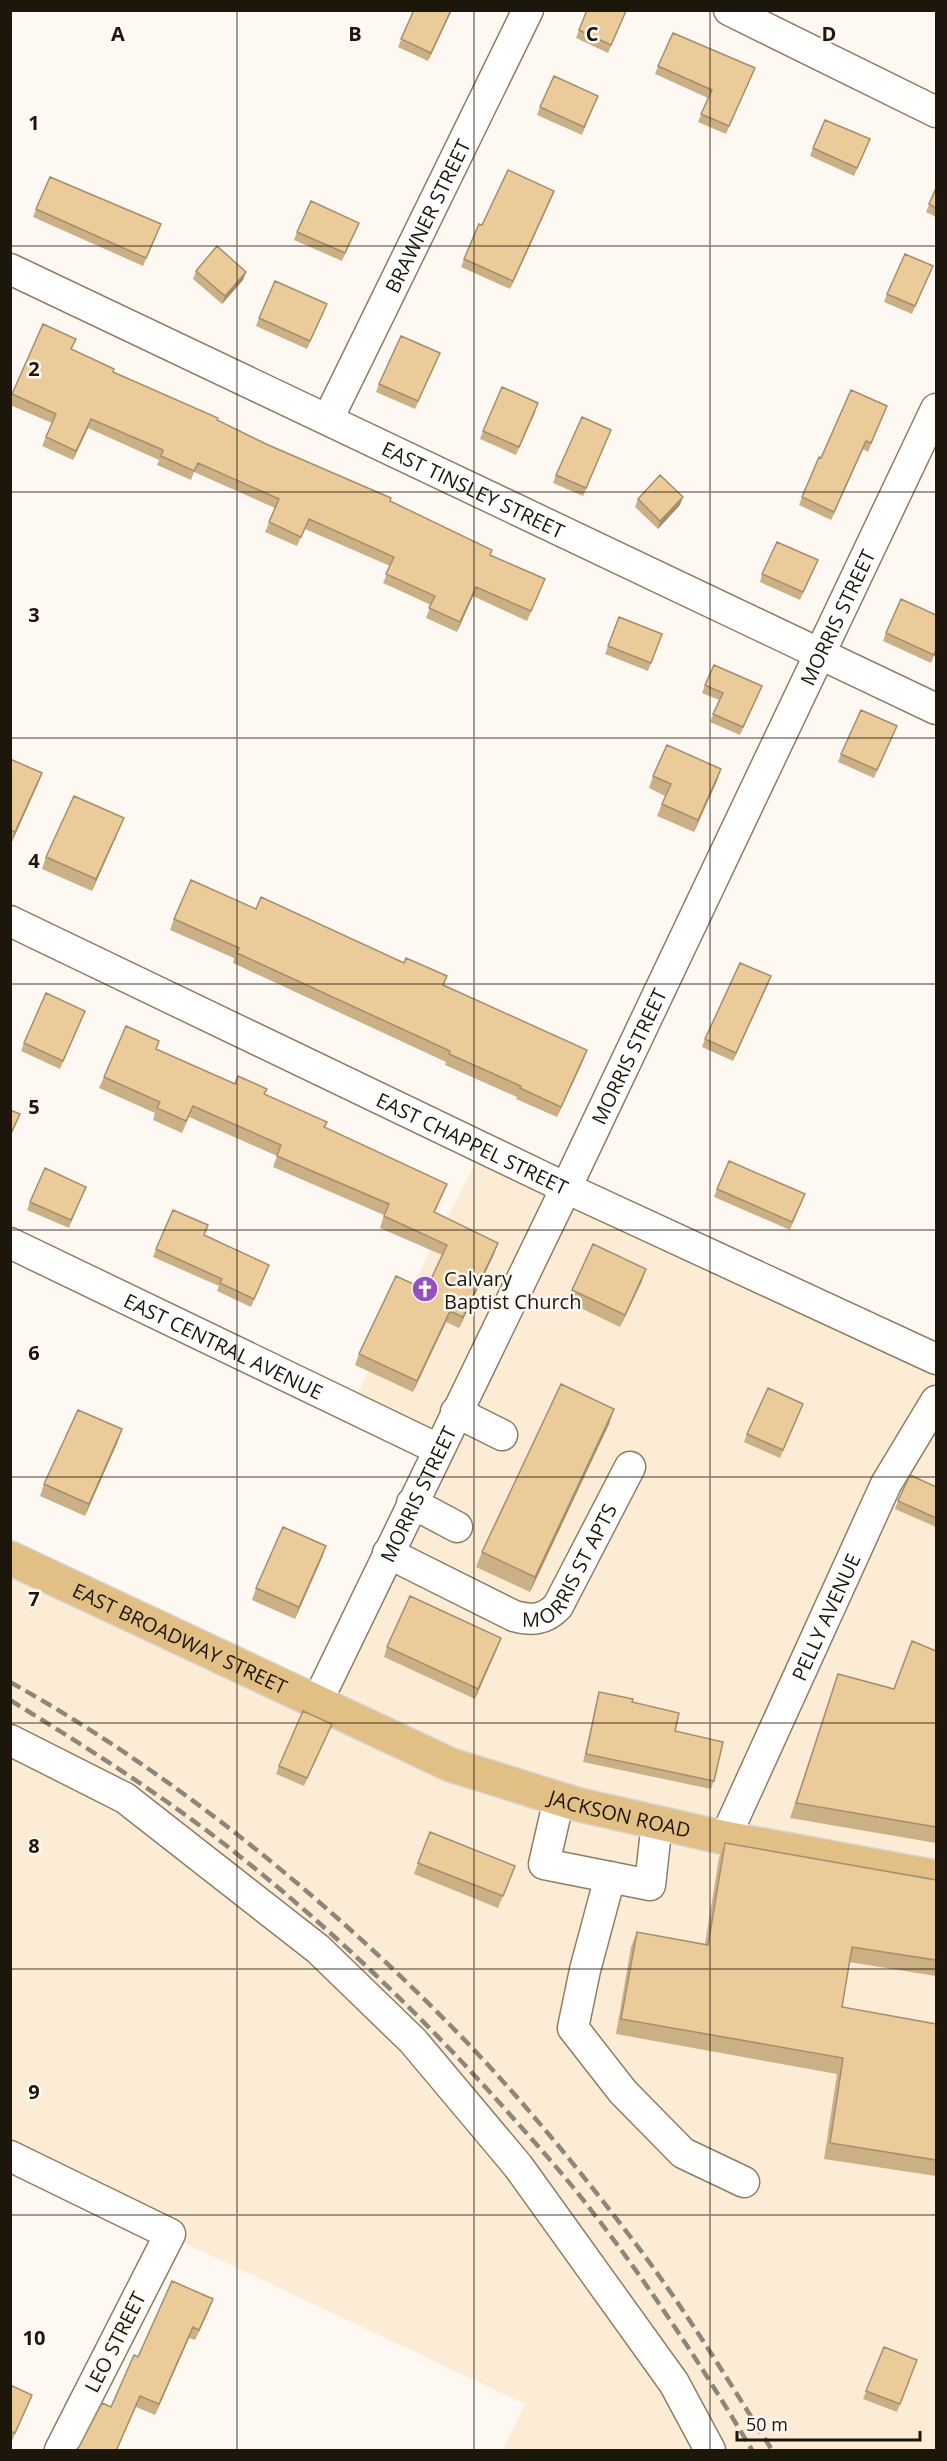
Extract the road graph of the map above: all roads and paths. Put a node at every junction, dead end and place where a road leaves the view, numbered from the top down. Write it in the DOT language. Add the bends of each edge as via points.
graph roads {
  1 [pos="528,10"];
  2 [pos="729,10"];
  3 [pos="936,112"];
  4 [pos="10,269"];
  5 [pos="936,410"];
  6 [pos="328,419"];
  7 [pos="820,655"];
  8 [pos="936,709"];
  9 [pos="10,921"];
  10 [pos="566,1188"];
  11 [pos="10,1243"];
  12 [pos="936,1359"];
  13 [pos="936,1401"];
  14 [pos="456,1412"];
  15 [pos="502,1435"];
  16 [pos="438,1449"];
  17 [pos="630,1467"];
  18 [pos="412,1503"];
  19 [pos="457,1527"];
  20 [pos="388,1553"];
  21 [pos="10,1558"];
  22 [pos="317,1702"];
  23 [pos="10,1740"];
  24 [pos="559,1799"];
  25 [pos="657,1822"];
  26 [pos="725,1838"];
  27 [pos="936,1876"];
  28 [pos="610,1877"];
  29 [pos="10,2156"];
  30 [pos="744,2182"];
  31 [pos="60,2451"];
  32 [pos="710,2451"];
  1 -- 6 [label="street, BRAWNER STREET"];
  2 -- 3 [label="street"];
  4 -- 6 [label="street, EAST TINSLEY STREET"];
  5 -- 7 [label="street, MORRIS STREET"];
  6 -- 7 [label="street, EAST TINSLEY STREET"];
  7 -- 8 [label="street, EAST TINSLEY STREET"];
  7 -- 10 [label="street, MORRIS STREET"];
  9 -- 10 [label="street, EAST CHAPPEL STREET"];
  10 -- 12 [label="street, EAST CHAPPEL STREET"];
  10 -- 14 [label="street, MORRIS STREET"];
  11 -- 16 [label="street, EAST CENTRAL AVENUE"];
  13 -- 26 [label="street, PELLY AVENUE" via="886,1484"];
  14 -- 15 [label="street"];
  14 -- 16 [label="street, MORRIS STREET"];
  16 -- 18 [label="street, MORRIS STREET"];
  17 -- 20 [label="street, MORRIS ST APTS" via="558,1606 542,1618 514,1617"];
  18 -- 19 [label="street"];
  18 -- 20 [label="street, MORRIS STREET"];
  20 -- 22 [label="street, MORRIS STREET"];
  21 -- 22 [label="main road, EAST BROADWAY STREET"];
  22 -- 24 [label="main road, JACKSON ROAD" via="451,1765"];
  23 -- 32 [label="street" via="125,1798 318,1949 413,2041 525,2176 674,2383"];
  24 -- 25 [label="main road, JACKSON ROAD"];
  24 -- 28 [label="street" via="544,1864"];
  25 -- 26 [label="main road, JACKSON ROAD"];
  25 -- 28 [label="street" via="650,1885"];
  26 -- 27 [label="main road, JACKSON ROAD"];
  28 -- 30 [label="street" via="573,2028 623,2092 683,2153"];
  29 -- 31 [label="street, LEO STREET" via="170,2234"];
}
